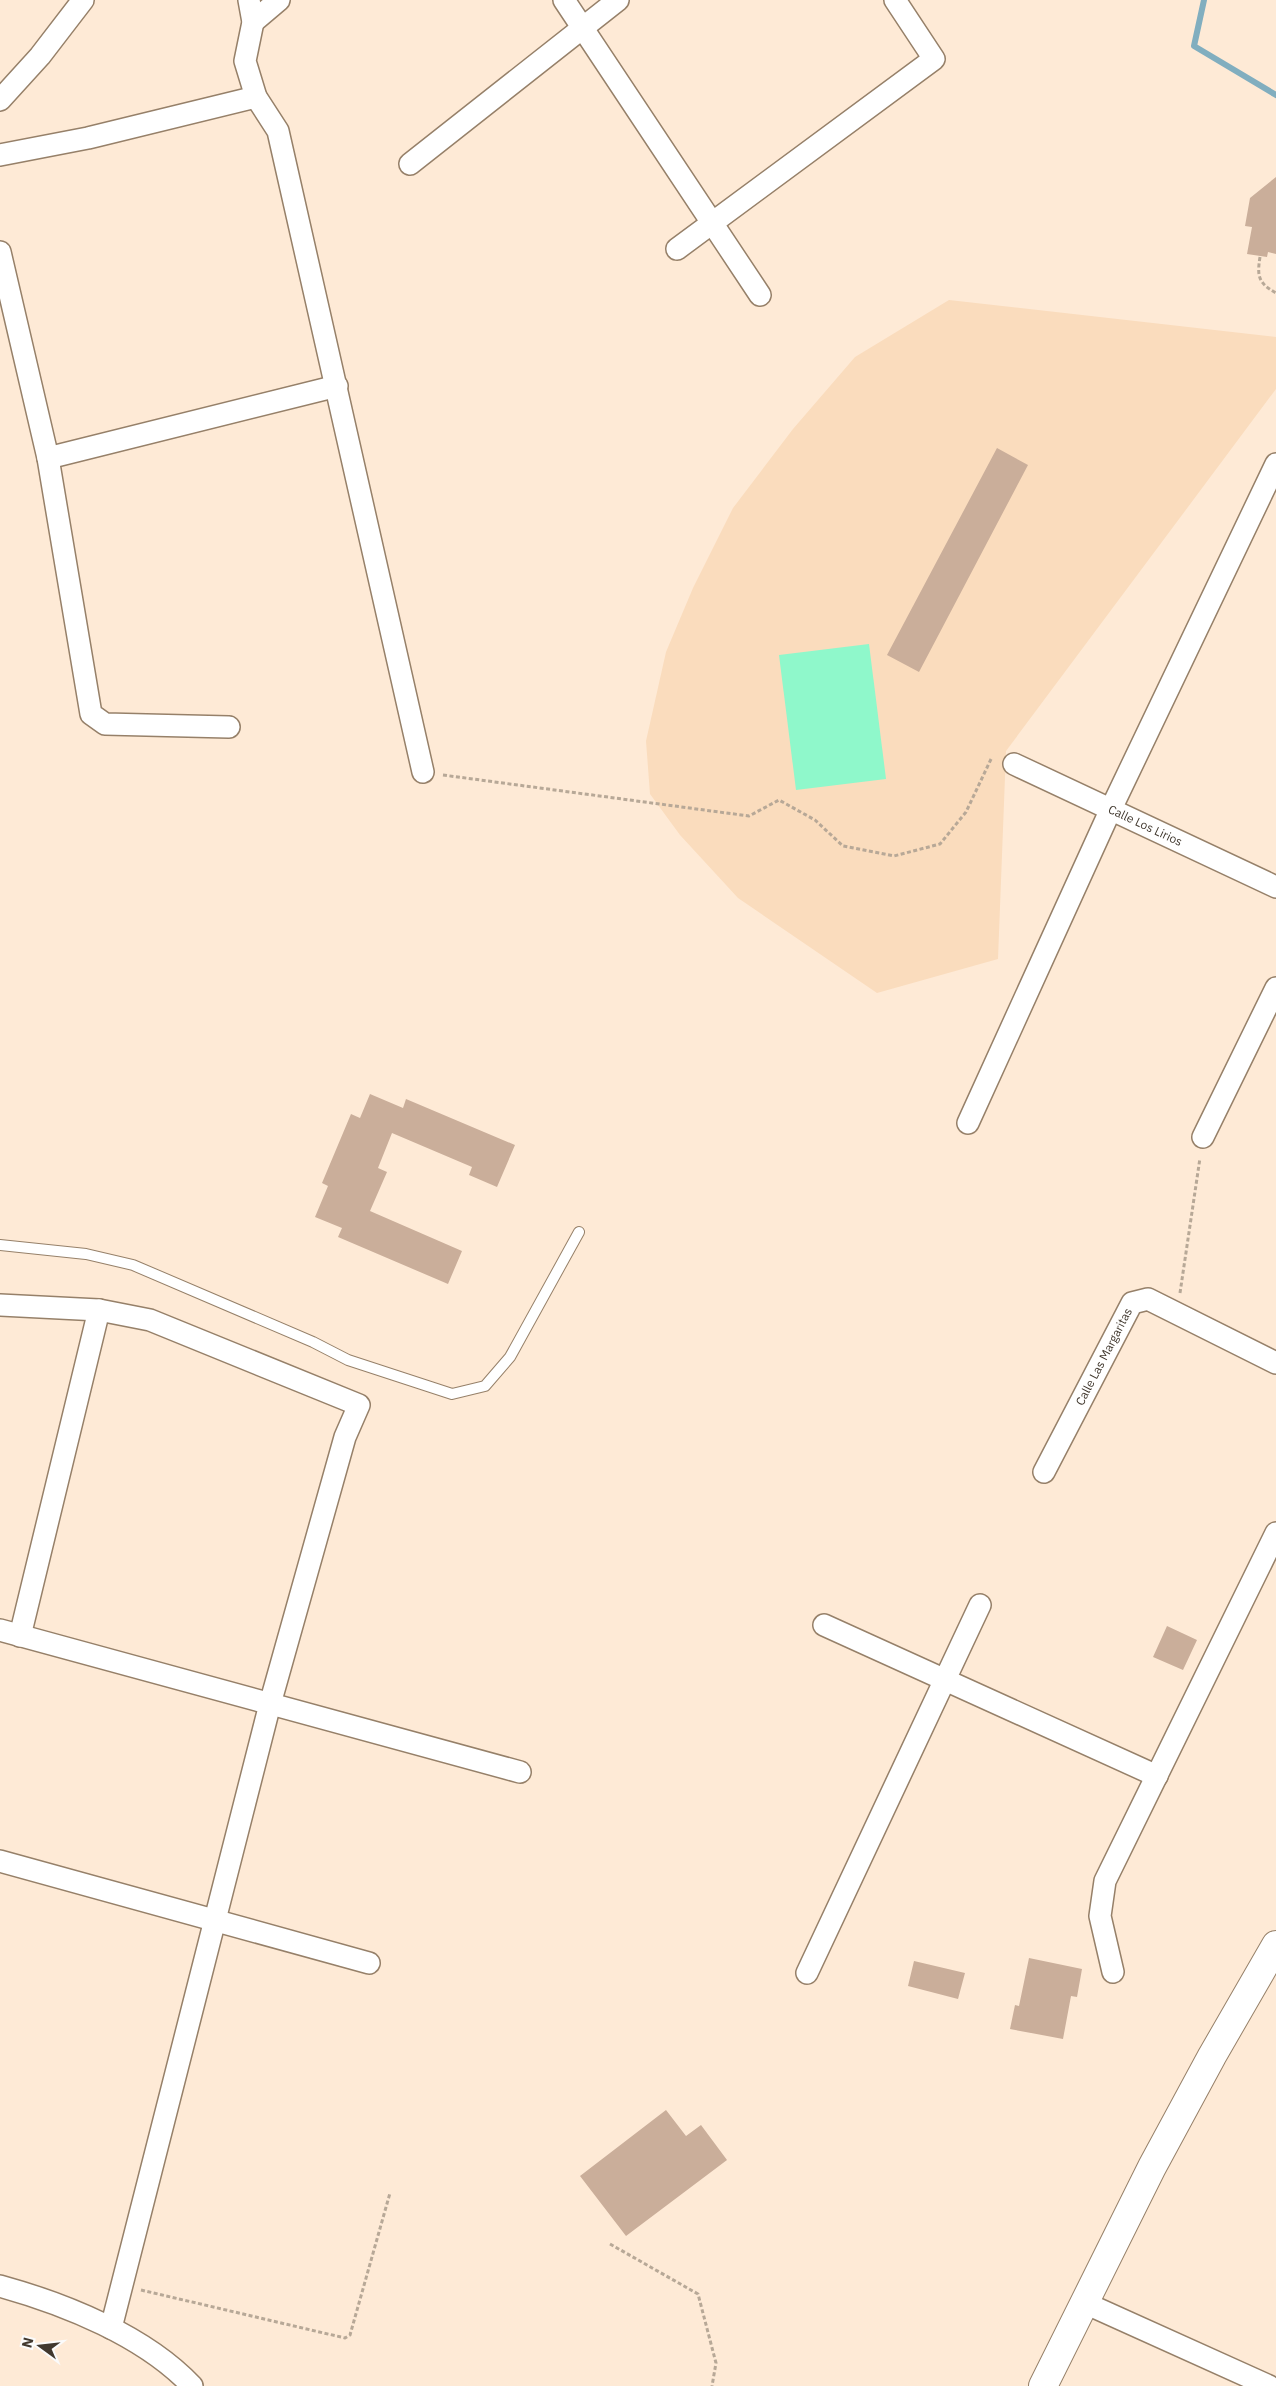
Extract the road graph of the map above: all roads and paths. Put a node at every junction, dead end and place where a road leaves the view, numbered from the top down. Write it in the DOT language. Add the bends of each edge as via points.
graph roads {
  1 [pos="83,0"];
  2 [pos="249,0"];
  3 [pos="279,0"];
  4 [pos="564,0"];
  5 [pos="618,0"];
  6 [pos="895,0"];
  7 [pos="253,22"];
  8 [pos="583,29"];
  9 [pos="256,98"];
  10 [pos="0,100"];
  11 [pos="0,155"];
  12 [pos="410,164"];
  13 [pos="713,222"];
  14 [pos="677,249"];
  15 [pos="0,252"];
  16 [pos="1260,257"];
  17 [pos="1276,293"];
  18 [pos="760,295"];
  19 [pos="337,386"];
  20 [pos="48,458"];
  21 [pos="1276,464"];
  22 [pos="229,727"];
  23 [pos="1014,764"];
  24 [pos="423,772"];
  25 [pos="1110,811"];
  26 [pos="1276,887"];
  27 [pos="1276,988"];
  28 [pos="968,1123"];
  29 [pos="1203,1138"];
  30 [pos="580,1232"];
  31 [pos="0,1245"];
  32 [pos="0,1305"];
  33 [pos="99,1310"];
  34 [pos="1177,1313"];
  35 [pos="1276,1363"];
  36 [pos="1044,1472"];
  37 [pos="1276,1533"];
  38 [pos="980,1605"];
  39 [pos="824,1625"];
  40 [pos="0,1630"];
  41 [pos="20,1636"];
  42 [pos="270,1704"];
  43 [pos="520,1772"];
  44 [pos="1156,1776"];
  45 [pos="0,1861"];
  46 [pos="215,1920"];
  47 [pos="1276,1944"];
  48 [pos="369,1963"];
  49 [pos="1113,1972"];
  50 [pos="807,1973"];
  51 [pos="390,2193"];
  52 [pos="610,2244"];
  53 [pos="0,2286"];
  54 [pos="124,2286"];
  55 [pos="1086,2303"];
  56 [pos="111,2328"];
  57 [pos="192,2386"];
  58 [pos="712,2386"];
  59 [pos="1043,2386"];
  60 [pos="1269,2386"];
  1 -- 10 [label="street" via="40,56"];
  2 -- 7 [label="street"];
  3 -- 7 [label="street"];
  4 -- 8 [label="street"];
  5 -- 8 [label="street"];
  6 -- 13 [label="street" via="934,59"];
  7 -- 9 [label="street" via="245,61"];
  8 -- 12 [label="street"];
  8 -- 13 [label="street"];
  9 -- 11 [label="street" via="88,138"];
  9 -- 19 [label="street" via="278,131"];
  13 -- 14 [label="street"];
  13 -- 18 [label="street"];
  15 -- 20 [label="street"];
  16 -- 17 [label="path" via="1258,274 1264,287"];
  19 -- 20 [label="street"];
  19 -- 24 [label="street"];
  20 -- 22 [label="street" via="91,714 105,724"];
  21 -- 25 [label="street"];
  23 -- 24 [label="path" via="993,755 966,812 940,844 894,856 843,846 815,820 779,800 749,816"];
  23 -- 25 [label="street, Calle Los Lirios"];
  25 -- 26 [label="street, Calle Los Lirios"];
  25 -- 28 [label="street"];
  27 -- 29 [label="street"];
  29 -- 34 [label="path"];
  30 -- 31 [label="lane" via="510,1357 485,1386 452,1394 348,1360 133,1265 86,1254"];
  32 -- 33 [label="street"];
  33 -- 41 [label="street"];
  33 -- 42 [label="street" via="150,1320 359,1405 345,1437"];
  34 -- 35 [label="street, Calle Las Margaritas"];
  34 -- 36 [label="street, Calle Las Margaritas" via="1148,1299 1132,1303"];
  37 -- 44 [label="street"];
  38 -- 50 [label="street"];
  39 -- 44 [label="street"];
  40 -- 41 [label="street"];
  41 -- 42 [label="street"];
  42 -- 43 [label="street"];
  42 -- 46 [label="street"];
  44 -- 49 [label="street" via="1105,1881 1100,1916"];
  45 -- 46 [label="street"];
  46 -- 48 [label="street"];
  46 -- 54 [label="street"];
  47 -- 55 [label="street" via="1152,2167"];
  51 -- 54 [label="path" via="350,2335 345,2338"];
  52 -- 58 [label="path" via="698,2294 716,2363"];
  53 -- 56 [label="street"];
  54 -- 56 [label="street"];
  55 -- 59 [label="street"];
  55 -- 60 [label="street"];
  56 -- 57 [label="street" via="170,2366"];
}
